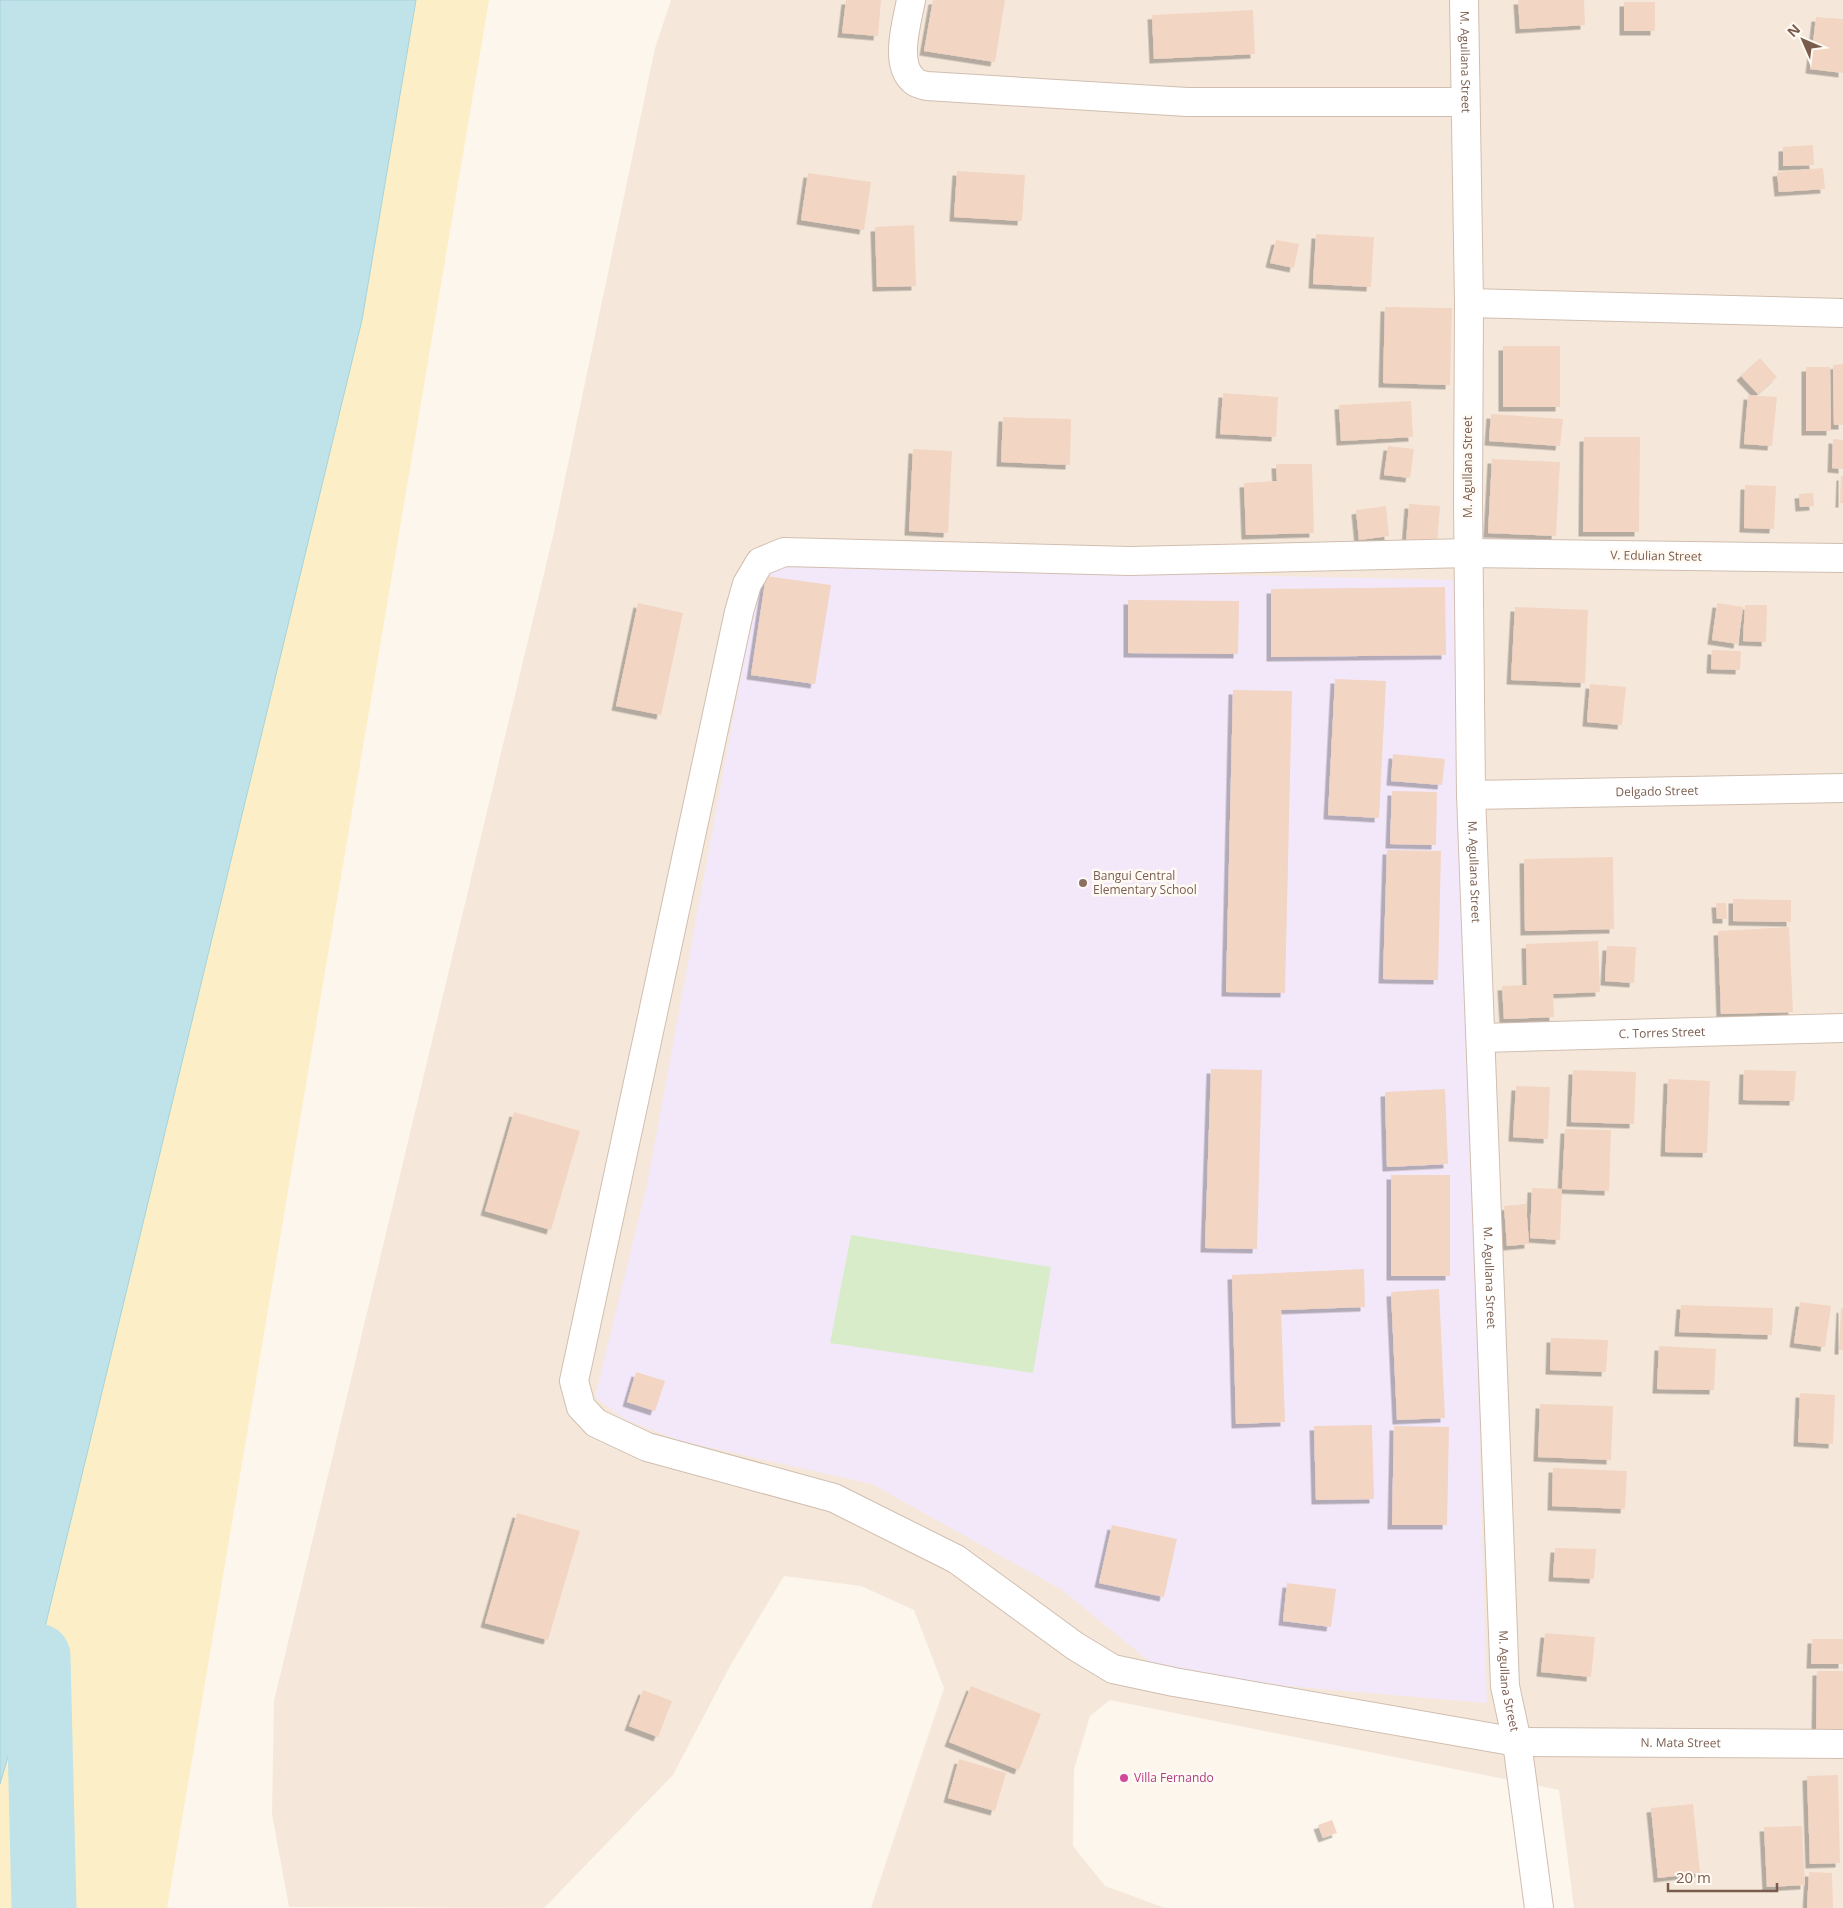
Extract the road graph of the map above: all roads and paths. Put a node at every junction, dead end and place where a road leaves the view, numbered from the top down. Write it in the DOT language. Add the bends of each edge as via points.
graph roads {
  1 [pos="911,0"];
  2 [pos="1464,0"];
  3 [pos="1466,102"];
  4 [pos="1469,304"];
  5 [pos="1843,313"];
  6 [pos="1469,553"];
  7 [pos="1843,558"];
  8 [pos="1843,788"];
  9 [pos="1472,795"];
  10 [pos="1843,1028"];
  11 [pos="1481,1038"];
  12 [pos="1517,1742"];
  13 [pos="1843,1744"];
  14 [pos="1539,1908"];
  1 -- 3 [label="street" via="902,56 907,73 914,82 927,86 1187,102"];
  2 -- 3 [label="street, M. Agullana Street"];
  3 -- 4 [label="street, M. Agullana Street"];
  4 -- 5 [label="street"];
  4 -- 6 [label="street, M. Agullana Street"];
  6 -- 7 [label="street, V. Edulian Street"];
  6 -- 9 [label="street, M. Agullana Street"];
  6 -- 12 [label="street, V. Edulian Street" via="1130,561 784,552 760,562 748,584 740,612 574,1381 581,1406 596,1423 647,1447 834,1498 956,1559 1074,1646 1113,1669"];
  8 -- 9 [label="street, Delgado Street"];
  9 -- 11 [label="street, M. Agullana Street"];
  10 -- 11 [label="street, C. Torres Street"];
  11 -- 12 [label="street, M. Agullana Street" via="1505,1686"];
  12 -- 13 [label="street, N. Mata Street"];
  12 -- 14 [label="street, M. Agullana Street"];
}
